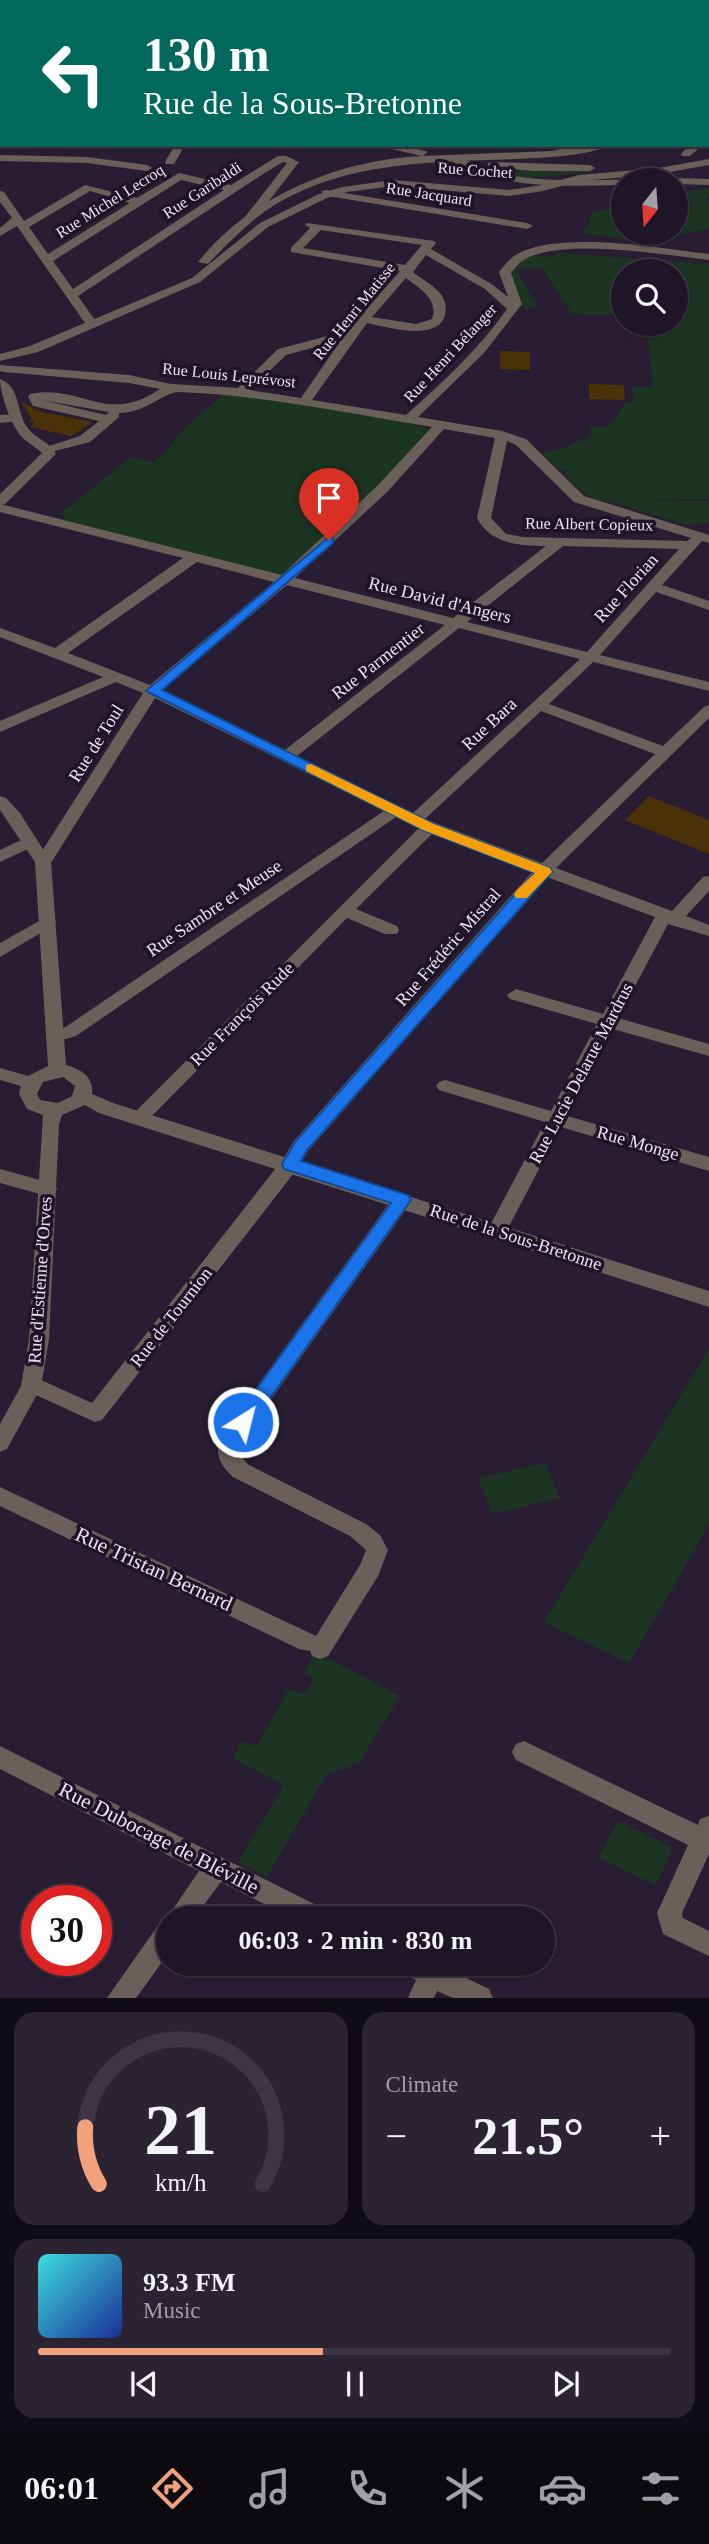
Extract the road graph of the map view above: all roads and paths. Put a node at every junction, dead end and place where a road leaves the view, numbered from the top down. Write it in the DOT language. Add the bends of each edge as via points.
graph roads {
  1 [pos="178,147"];
  2 [pos="389,147"];
  3 [pos="592,147"];
  4 [pos="695,147"];
  5 [pos="709,150"];
  6 [pos="686,154"];
  7 [pos="0,158"];
  8 [pos="447,158"];
  9 [pos="709,161"];
  10 [pos="170,162"];
  11 [pos="147,168"];
  12 [pos="560,182"];
  13 [pos="709,182"];
  14 [pos="233,189"];
  15 [pos="0,194"];
  16 [pos="327,195"];
  17 [pos="139,201"];
  18 [pos="251,217"];
  19 [pos="21,223"];
  20 [pos="527,226"];
  21 [pos="0,233"];
  22 [pos="427,246"];
  23 [pos="709,257"];
  24 [pos="47,260"];
  25 [pos="407,270"];
  26 [pos="72,295"];
  27 [pos="130,306"];
  28 [pos="513,308"];
  29 [pos="364,319"];
  30 [pos="92,323"];
  31 [pos="351,334"];
  32 [pos="1,363"];
  33 [pos="102,376"];
  34 [pos="0,383"];
  35 [pos="171,388"];
  36 [pos="241,392"];
  37 [pos="77,401"];
  38 [pos="305,401"];
  39 [pos="119,410"];
  40 [pos="7,418"];
  41 [pos="108,419"];
  42 [pos="409,419"];
  43 [pos="440,426"];
  44 [pos="502,435"];
  45 [pos="47,449"];
  46 [pos="0,501"];
  47 [pos="0,508"];
  48 [pos="700,540"];
  49 [pos="558,543"];
  50 [pos="193,558"];
  51 [pos="284,581"];
  52 [pos="655,587"];
  53 [pos="709,606"];
  54 [pos="456,625"];
  55 [pos="0,632"];
  56 [pos="57,654"];
  57 [pos="590,657"];
  58 [pos="116,677"];
  59 [pos="709,687"];
  60 [pos="152,691"];
  61 [pos="538,705"];
  62 [pos="709,710"];
  63 [pos="0,727"];
  64 [pos="666,753"];
  65 [pos="287,756"];
  66 [pos="0,801"];
  67 [pos="396,810"];
  68 [pos="422,824"];
  69 [pos="28,842"];
  70 [pos="0,857"];
  71 [pos="43,862"];
  72 [pos="545,872"];
  73 [pos="709,881"];
  74 [pos="345,911"];
  75 [pos="668,917"];
  76 [pos="48,921"];
  77 [pos="391,930"];
  78 [pos="709,931"];
  79 [pos="0,951"];
  80 [pos="516,996"];
  81 [pos="608,1021"];
  82 [pos="55,1035"];
  83 [pos="709,1050"];
  84 [pos="57,1071"];
  85 [pos="0,1074"];
  86 [pos="31,1083"];
  87 [pos="445,1086"];
  88 [pos="83,1097"];
  89 [pos="54,1111"];
  90 [pos="139,1117"];
  91 [pos="557,1119"];
  92 [pos="290,1164"];
  93 [pos="709,1164"];
  94 [pos="0,1176"];
  95 [pos="47,1189"];
  96 [pos="402,1200"];
  97 [pos="497,1231"];
  98 [pos="709,1298"];
  99 [pos="31,1387"];
  100 [pos="0,1443"];
  101 [pos="0,1496"];
  102 [pos="524,1752"];
  103 [pos="0,1757"];
  104 [pos="706,1834"];
  105 [pos="218,1866"];
  106 [pos="188,1906"];
  107 [pos="293,1906"];
  108 [pos="709,1944"];
  109 [pos="156,1949"];
  110 [pos="421,1976"];
  111 [pos="435,1976"];
  112 [pos="120,1998"];
  113 [pos="421,1998"];
  114 [pos="480,1998"];
  1 -- 10 [label="street"];
  2 -- 8 [label="street"];
  3 -- 8 [label="street" via="550,154"];
  4 -- 6 [label="street"];
  5 -- 6 [label="street"];
  6 -- 8 [label="street" via="565,169"];
  7 -- 11 [label="street"];
  8 -- 12 [label="street" via="496,176"];
  8 -- 18 [label="street" via="365,167 314,183"];
  9 -- 12 [label="street, Rue Cochet"];
  12 -- 13 [label="street"];
  12 -- 16 [label="street, Rue Cochet" via="523,192 393,183"];
  14 -- 17 [label="street, Rue Michel Lecroq" via="179,176"];
  14 -- 18 [label="street, Rue Garibaldi" via="282,159 294,162"];
  14 -- 26 [label="street, Rue Garibaldi"];
  15 -- 19 [label="street"];
  16 -- 20 [label="street, Rue Jacquard"];
  16 -- 27 [label="street, Rue Cochet" via="264,225 196,281"];
  17 -- 19 [label="street" via="89,187"];
  17 -- 24 [label="street, Rue Michel Lecroq"];
  18 -- 27 [label="street" via="184,278"];
  19 -- 21 [label="street"];
  19 -- 24 [label="street"];
  22 -- 25 [label="street, Rue Henri Matisse"];
  22 -- 25 [label="street" via="315,225 295,250"];
  22 -- 28 [label="street"];
  23 -- 28 [label="street" via="597,247 536,250 515,259 505,272"];
  24 -- 26 [label="street"];
  25 -- 29 [label="street, Rue Henri Matisse"];
  25 -- 29 [label="street" via="437,297 437,319 429,327 418,328"];
  26 -- 30 [label="street"];
  27 -- 30 [label="street, Rue Cochet"];
  28 -- 42 [label="street, Rue Henri Bélanger" via="501,327"];
  29 -- 31 [label="street, Rue Henri Matisse"];
  30 -- 32 [label="street, Rue Cochet"];
  31 -- 36 [label="street" via="290,348"];
  31 -- 38 [label="street, Rue Henri Matisse"];
  32 -- 33 [label="street, Rue Louis Leprévost"];
  33 -- 35 [label="street, Rue Louis Leprévost"];
  33 -- 37 [label="street"];
  34 -- 40 [label="street" via="12,401"];
  35 -- 36 [label="street, Rue Louis Leprévost"];
  35 -- 39 [label="street" via="140,407"];
  36 -- 38 [label="street, Rue Louis Leprévost"];
  37 -- 39 [label="street"];
  37 -- 41 [label="street" via="34,397 37,403"];
  38 -- 42 [label="street, Rue Louis Leprévost"];
  39 -- 41 [label="street"];
  40 -- 45 [label="street" via="24,436"];
  41 -- 45 [label="street" via="85,439"];
  42 -- 43 [label="street, Rue Albert Copieux"];
  43 -- 44 [label="street, Rue Albert Copieux"];
  43 -- 51 [label="street, Rue de Toul" via="383,488"];
  44 -- 48 [label="street, Rue Albert Copieux" via="521,442 579,499"];
  44 -- 49 [label="street, Rue Albert Copieux" via="484,518 502,537"];
  45 -- 46 [label="street" via="47,458"];
  47 -- 50 [label="street, Rue David d'Angers"];
  48 -- 49 [label="street, Rue Albert Copieux"];
  48 -- 52 [label="street, Rue Florian"];
  49 -- 54 [label="street, Rue Parmentier"];
  50 -- 51 [label="street, Rue David d'Angers"];
  50 -- 56 [label="street"];
  51 -- 54 [label="street, Rue David d'Angers"];
  51 -- 60 [label="street, Rue de Toul"];
  52 -- 53 [label="street"];
  52 -- 57 [label="street, Rue Florian"];
  54 -- 57 [label="street, Rue David d'Angers"];
  54 -- 65 [label="street, Rue Parmentier"];
  55 -- 56 [label="street"];
  56 -- 58 [label="street"];
  57 -- 59 [label="street, Rue David d'Angers"];
  57 -- 61 [label="street, Rue Bara"];
  58 -- 60 [label="street"];
  58 -- 63 [label="street"];
  60 -- 65 [label="street"];
  60 -- 71 [label="street, Rue de Toul"];
  61 -- 64 [label="street"];
  61 -- 68 [label="street, Rue Bara"];
  62 -- 64 [label="street, Rue Frédéric Mistral"];
  64 -- 72 [label="street, Rue Frédéric Mistral"];
  65 -- 67 [label="street"];
  66 -- 69 [label="street"];
  67 -- 68 [label="street"];
  67 -- 82 [label="street, Rue Sambre et Meuse" via="70,1032"];
  68 -- 72 [label="street"];
  68 -- 74 [label="street, Rue François Rude"];
  69 -- 70 [label="street"];
  69 -- 71 [label="street"];
  71 -- 76 [label="street"];
  72 -- 75 [label="street"];
  72 -- 92 [label="street, Rue Frédéric Mistral"];
  73 -- 75 [label="street, Rue Lucie Delarue Mardrus"];
  74 -- 77 [label="street"];
  74 -- 90 [label="street, Rue François Rude"];
  75 -- 78 [label="street"];
  75 -- 81 [label="street, Rue Lucie Delarue Mardrus"];
  76 -- 79 [label="street"];
  76 -- 82 [label="street"];
  80 -- 81 [label="street"];
  81 -- 83 [label="street"];
  81 -- 91 [label="street, Rue Lucie Delarue Mardrus"];
  82 -- 84 [label="street"];
  84 -- 86 [label="street" via="42,1074"];
  84 -- 88 [label="street" via="80,1079"];
  85 -- 86 [label="street"];
  86 -- 89 [label="street" via="28,1094 33,1104"];
  87 -- 91 [label="street, Rue Monge"];
  88 -- 89 [label="street"];
  88 -- 90 [label="street, Rue de la Sous-Bretonne"];
  89 -- 95 [label="street, Rue d'Estienne d'Orves"];
  90 -- 92 [label="street, Rue de la Sous-Bretonne"];
  91 -- 93 [label="street, Rue Monge"];
  91 -- 97 [label="street, Rue Lucie Delarue Mardrus"];
  92 -- 96 [label="street, Rue de la Sous-Bretonne"];
  92 -- 99 [label="street, Rue de Tournion" via="95,1414"];
  94 -- 95 [label="street"];
  95 -- 99 [label="street, Rue d'Estienne d'Orves" via="39,1339"];
  96 -- 97 [label="street, Rue de la Sous-Bretonne"];
  96 -- 101 [label="street, Rue Tristan Bernard" via="226,1450 241,1471 358,1530 377,1550 370,1569 314,1646"];
  97 -- 98 [label="street, Rue de la Sous-Bretonne"];
  99 -- 100 [label="street, Rue d'Estienne d'Orves"];
  102 -- 104 [label="street"];
  103 -- 105 [label="street, Rue Dubocage de Bléville"];
  104 -- 108 [label="street" via="669,1913 672,1926"];
  105 -- 106 [label="street"];
  105 -- 107 [label="street, Rue Dubocage de Bléville"];
  109 -- 112 [label="street"];
  110 -- 113 [label="street"];
  111 -- 114 [label="street"];
}
